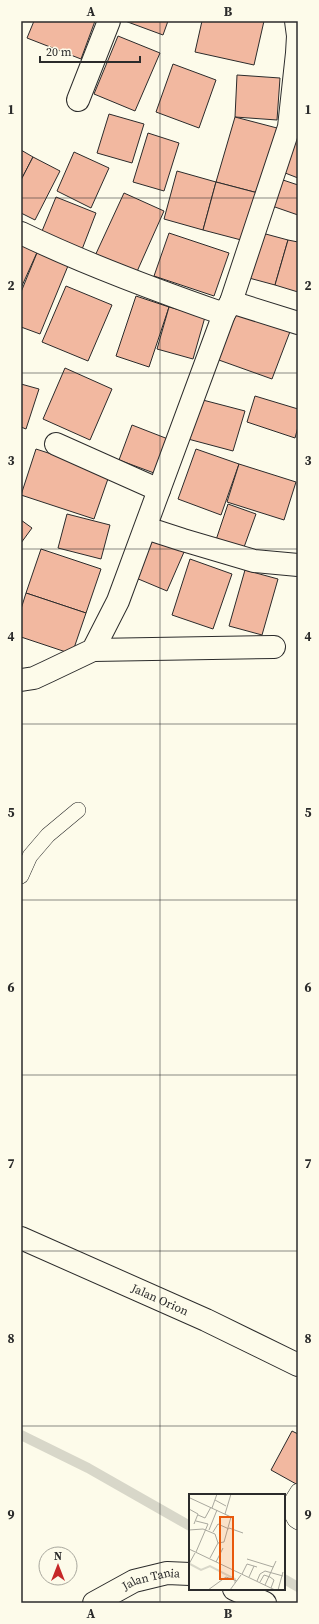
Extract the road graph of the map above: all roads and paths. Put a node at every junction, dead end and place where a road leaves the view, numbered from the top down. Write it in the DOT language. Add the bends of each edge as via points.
graph roads {
  1 [pos="108,21"];
  2 [pos="296,21"];
  3 [pos="78,100"];
  4 [pos="21,233"];
  5 [pos="228,308"];
  6 [pos="298,322"];
  7 [pos="56,444"];
  8 [pos="159,490"];
  9 [pos="146,528"];
  10 [pos="298,565"];
  11 [pos="274,647"];
  12 [pos="93,650"];
  13 [pos="21,680"];
  14 [pos="78,810"];
  15 [pos="21,876"];
  16 [pos="21,1238"];
  17 [pos="298,1365"];
  18 [pos="298,1491"];
  19 [pos="298,1522"];
  20 [pos="189,1574"];
  21 [pos="236,1590"];
  22 [pos="94,1603"];
  23 [pos="265,1603"];
  1 -- 3 [label="main road"];
  2 -- 5 [label="main road" via="297,53 289,127"];
  4 -- 5 [label="main road" via="137,283"];
  5 -- 6 [label="main road"];
  5 -- 8 [label="main road"];
  7 -- 8 [label="main road"];
  8 -- 9 [label="main road"];
  9 -- 10 [label="main road" via="254,561"];
  9 -- 12 [label="main road" via="118,601"];
  11 -- 12 [label="main road"];
  12 -- 13 [label="main road" via="34,678"];
  14 -- 15 [label="lane" via="48,835 30,856"];
  16 -- 17 [label="main road, Jalan Orion" via="206,1320"];
  18 -- 19 [label="lane" via="290,1511"];
  20 -- 22 [label="main road, Jalan Tania" via="167,1573 134,1581"];
  21 -- 23 [label="main road"];
}
